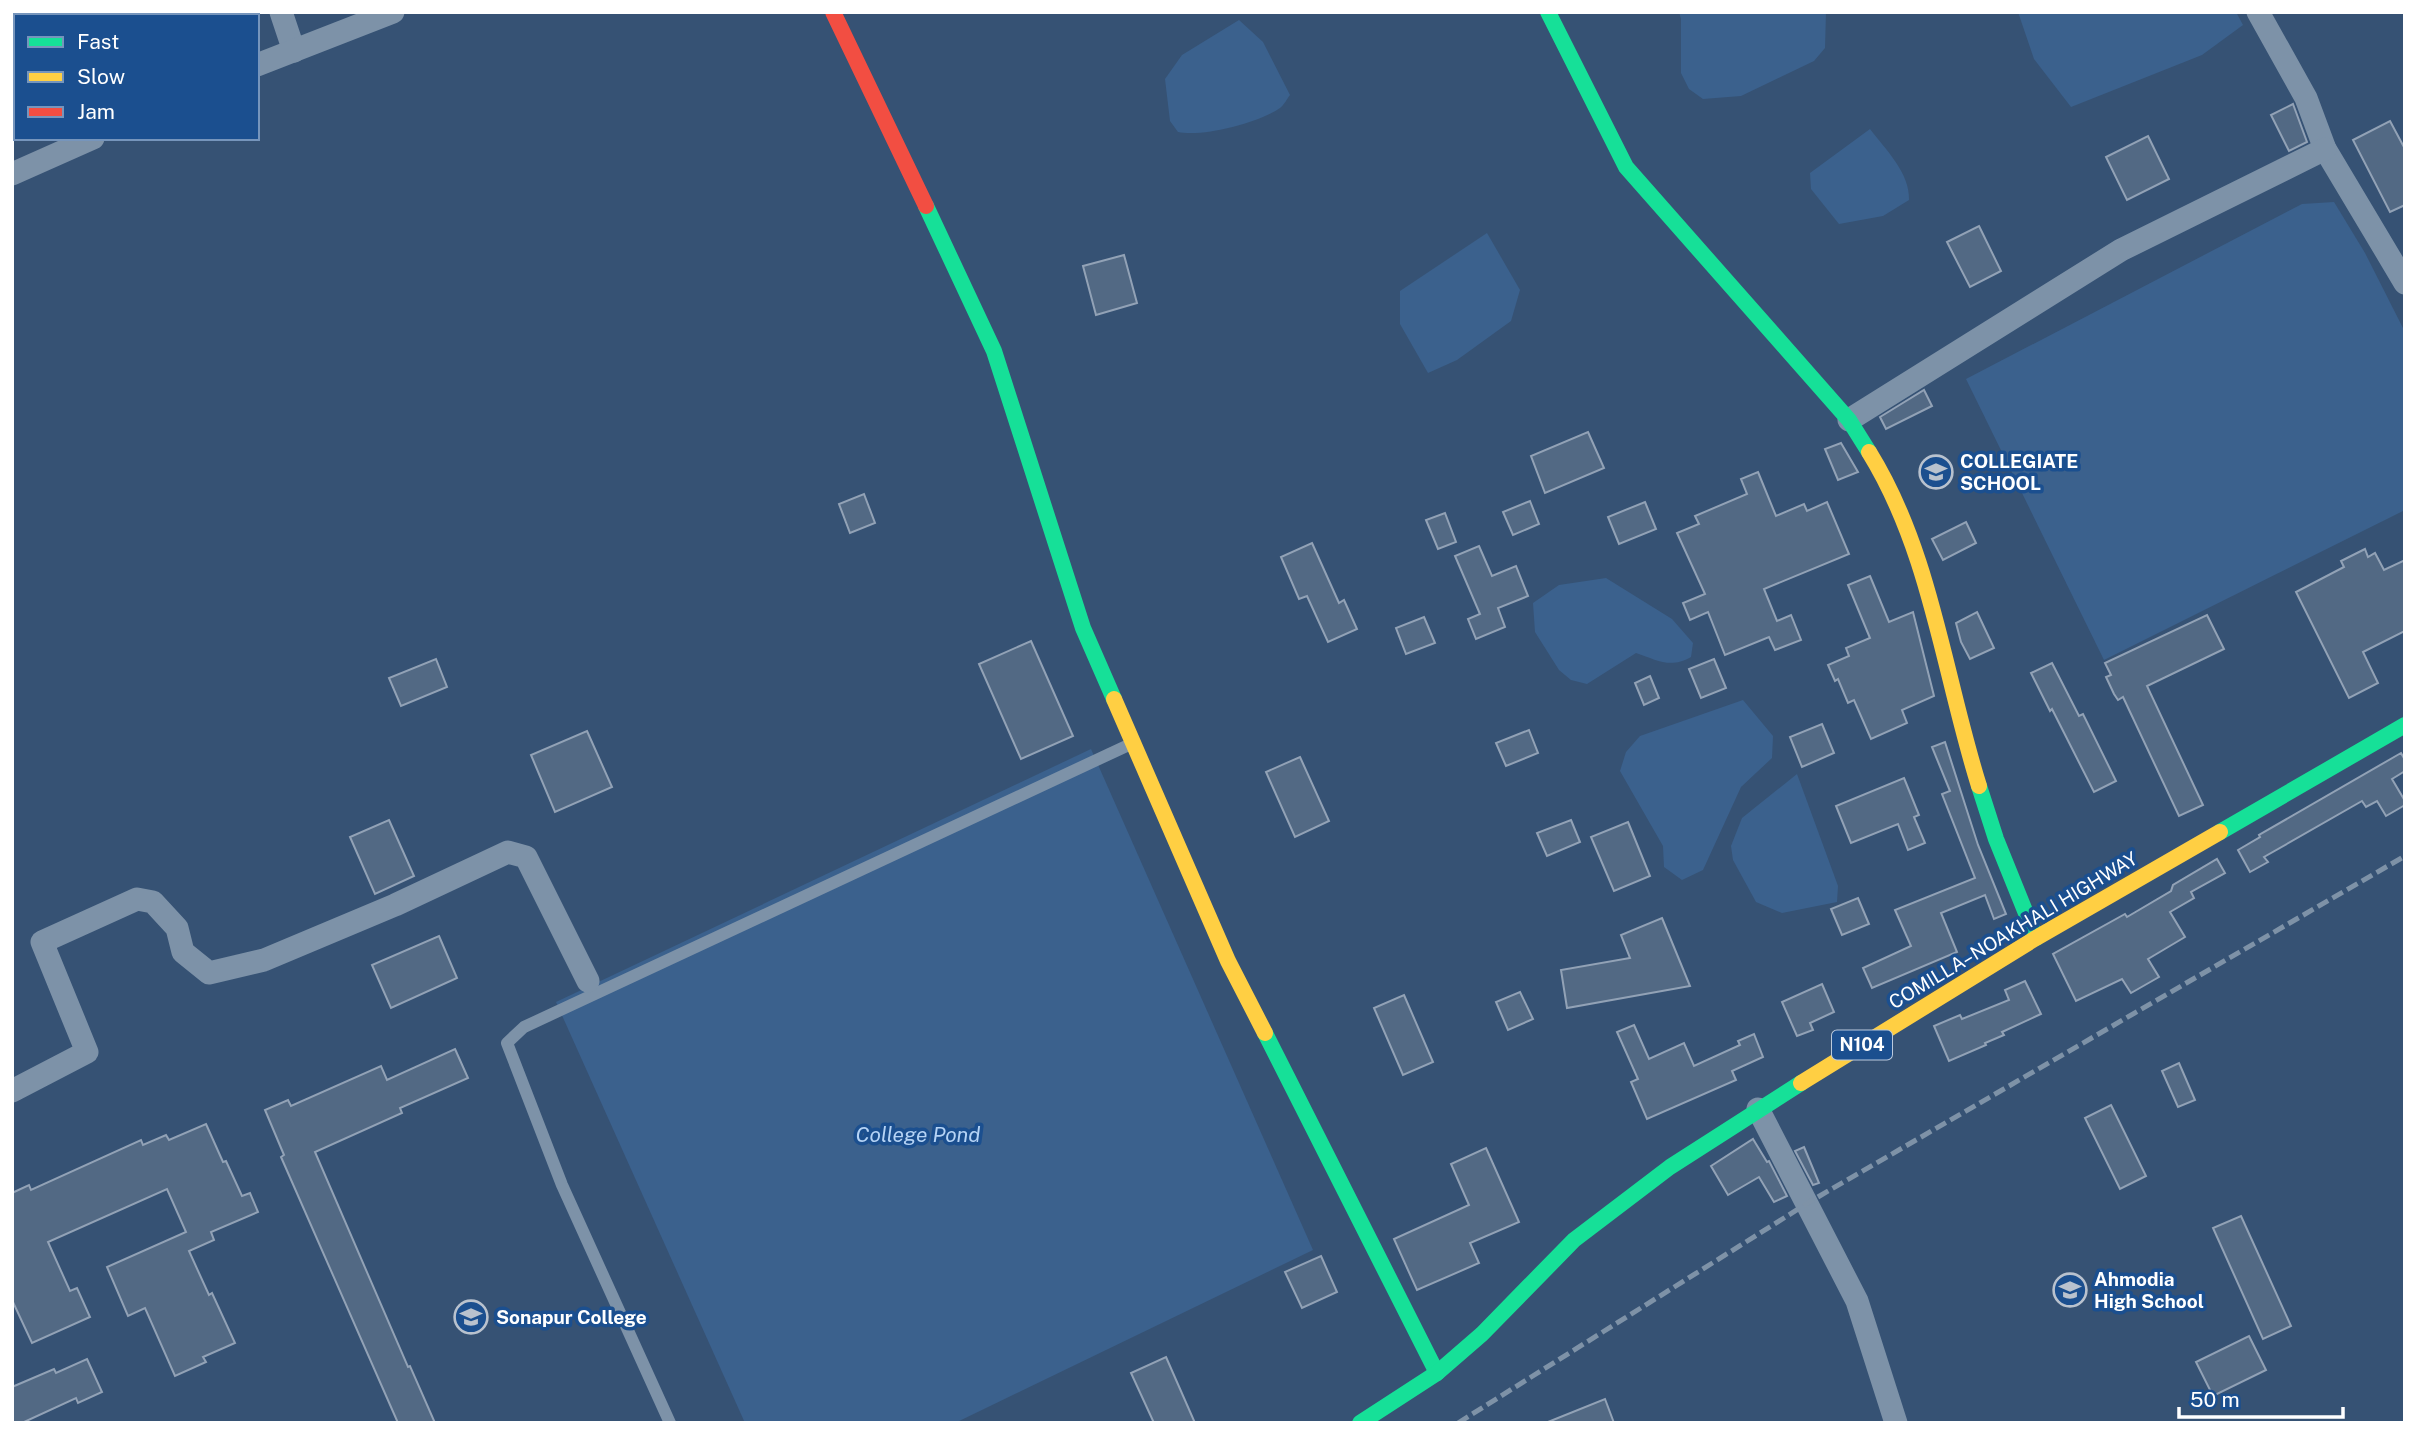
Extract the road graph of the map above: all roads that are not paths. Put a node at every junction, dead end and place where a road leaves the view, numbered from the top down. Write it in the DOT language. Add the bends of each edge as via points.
graph roads {
  1 [pos="281,12"];
  2 [pos="393,12"];
  3 [pos="833,12"];
  4 [pos="1548,12"];
  5 [pos="2258,12"];
  6 [pos="294,51"];
  7 [pos="259,64"];
  8 [pos="88,140"];
  9 [pos="2325,149"];
  10 [pos="12,174"];
  11 [pos="2405,283"];
  12 [pos="1849,420"];
  13 [pos="2405,725"];
  14 [pos="1133,743"];
  15 [pos="2036,938"];
  16 [pos="588,981"];
  17 [pos="12,1091"];
  18 [pos="1758,1109"];
  19 [pos="1437,1373"];
  20 [pos="670,1423"];
  21 [pos="1360,1423"];
  22 [pos="1896,1423"];
  1 -- 6 [label="street"];
  2 -- 6 [label="street"];
  3 -- 14 [label="main road" via="994,351 1083,628"];
  4 -- 12 [label="main road" via="1626,167"];
  5 -- 9 [label="street" via="2306,98"];
  6 -- 7 [label="street"];
  8 -- 10 [label="street"];
  9 -- 11 [label="street"];
  9 -- 12 [label="street" via="2122,250"];
  12 -- 15 [label="main road" via="1883,475 1917,559 1972,764"];
  13 -- 15 [label="main road, COMILLA–NOAKHALI HIGHWAY / N104"];
  14 -- 19 [label="main road" via="1228,961"];
  14 -- 20 [label="lane" via="524,1027 507,1043 562,1185"];
  15 -- 18 [label="main road, COMILLA–NOAKHALI HIGHWAY / N104"];
  16 -- 17 [label="street" via="526,857 508,852 264,960 209,973 183,952 177,928 153,902 137,899 42,942 87,1052"];
  18 -- 19 [label="main road, COMILLA–NOAKHALI HIGHWAY / N104" via="1670,1167 1574,1240"];
  18 -- 22 [label="street" via="1857,1301"];
  19 -- 21 [label="main road, COMILLA–NOAKHALI HIGHWAY / N104"];
}
